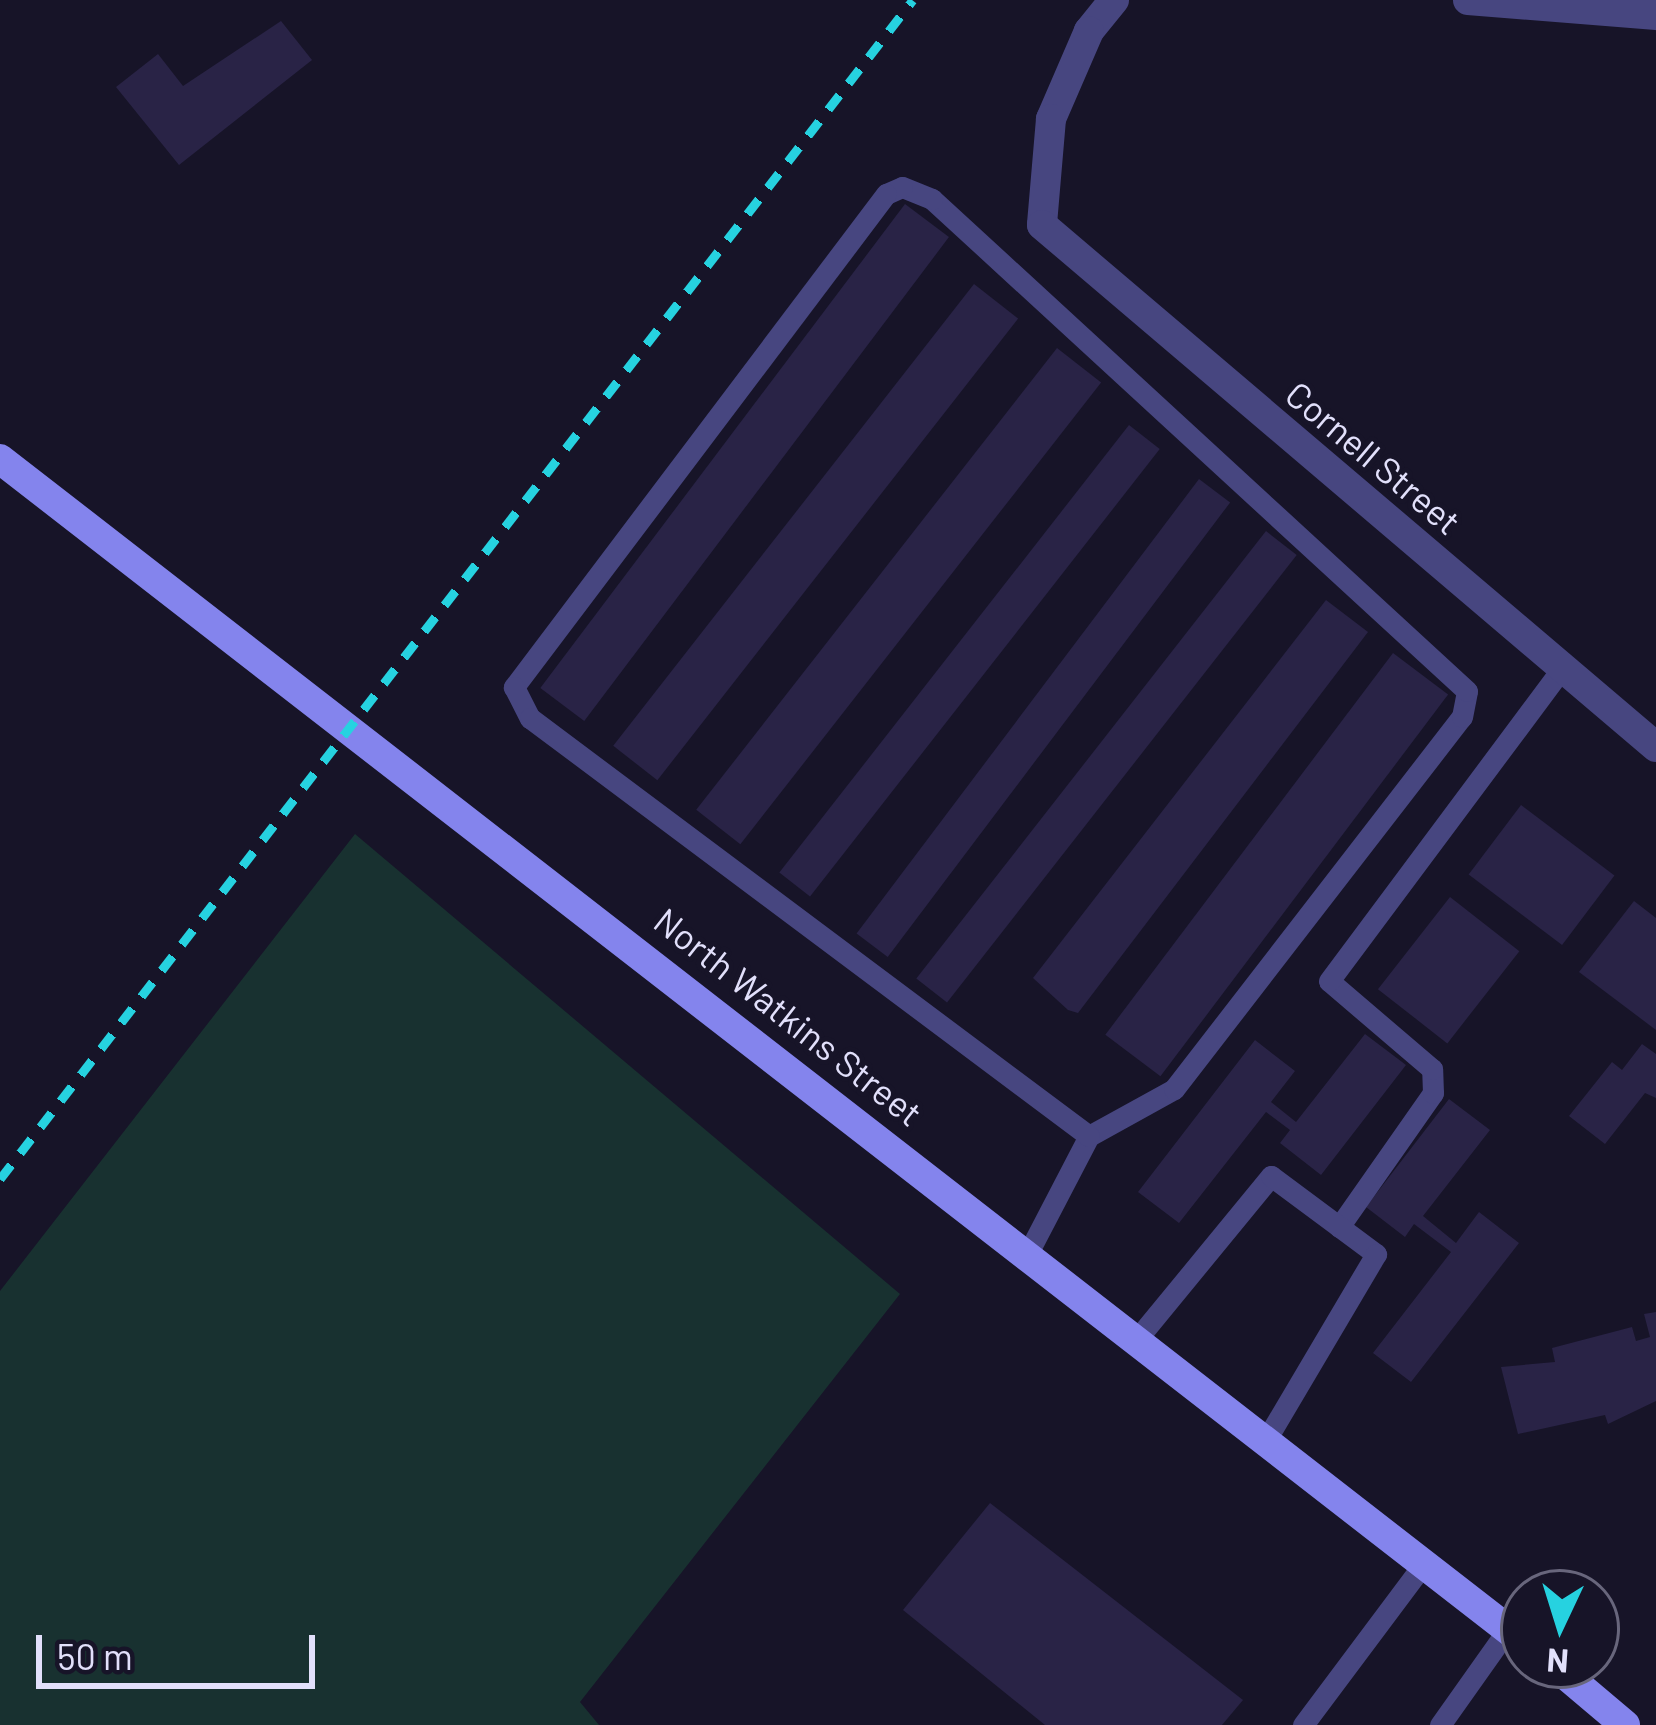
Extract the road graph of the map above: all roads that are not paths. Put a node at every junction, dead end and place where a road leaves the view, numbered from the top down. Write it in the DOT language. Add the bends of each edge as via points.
graph roads {
  1 [pos="1114,0"];
  2 [pos="1468,0"];
  3 [pos="1656,15"];
  4 [pos="0,459"];
  5 [pos="1562,668"];
  6 [pos="1656,747"];
  7 [pos="1089,1136"];
  8 [pos="1339,1227"];
  9 [pos="1028,1253"];
  10 [pos="1137,1339"];
  11 [pos="1266,1440"];
  12 [pos="1424,1563"];
  13 [pos="1500,1622"];
  14 [pos="1500,1654"];
  15 [pos="1581,1689"];
  16 [pos="1303,1725"];
  17 [pos="1440,1725"];
  18 [pos="1624,1725"];
  1 -- 5 [label="street, Cornell Street" via="1088,31 1051,119 1042,225"];
  2 -- 3 [label="street"];
  4 -- 9 [label="main road, North Watkins Street"];
  5 -- 6 [label="street, Cornell Street"];
  5 -- 8 [label="lane" via="1329,981 1432,1069 1433,1093"];
  7 -- 7 [label="lane" via="1174,1089 1462,717 1467,692 932,199 902,187 886,194 514,687 530,718"];
  7 -- 9 [label="lane"];
  8 -- 10 [label="lane" via="1271,1176"];
  8 -- 11 [label="lane" via="1376,1254"];
  9 -- 10 [label="main road, North Watkins Street"];
  10 -- 11 [label="main road, North Watkins Street"];
  11 -- 12 [label="main road, North Watkins Street"];
  12 -- 13 [label="main road, North Watkins Street"];
  12 -- 16 [label="lane"];
  14 -- 17 [label="lane"];
  15 -- 18 [label="main road"];
}
